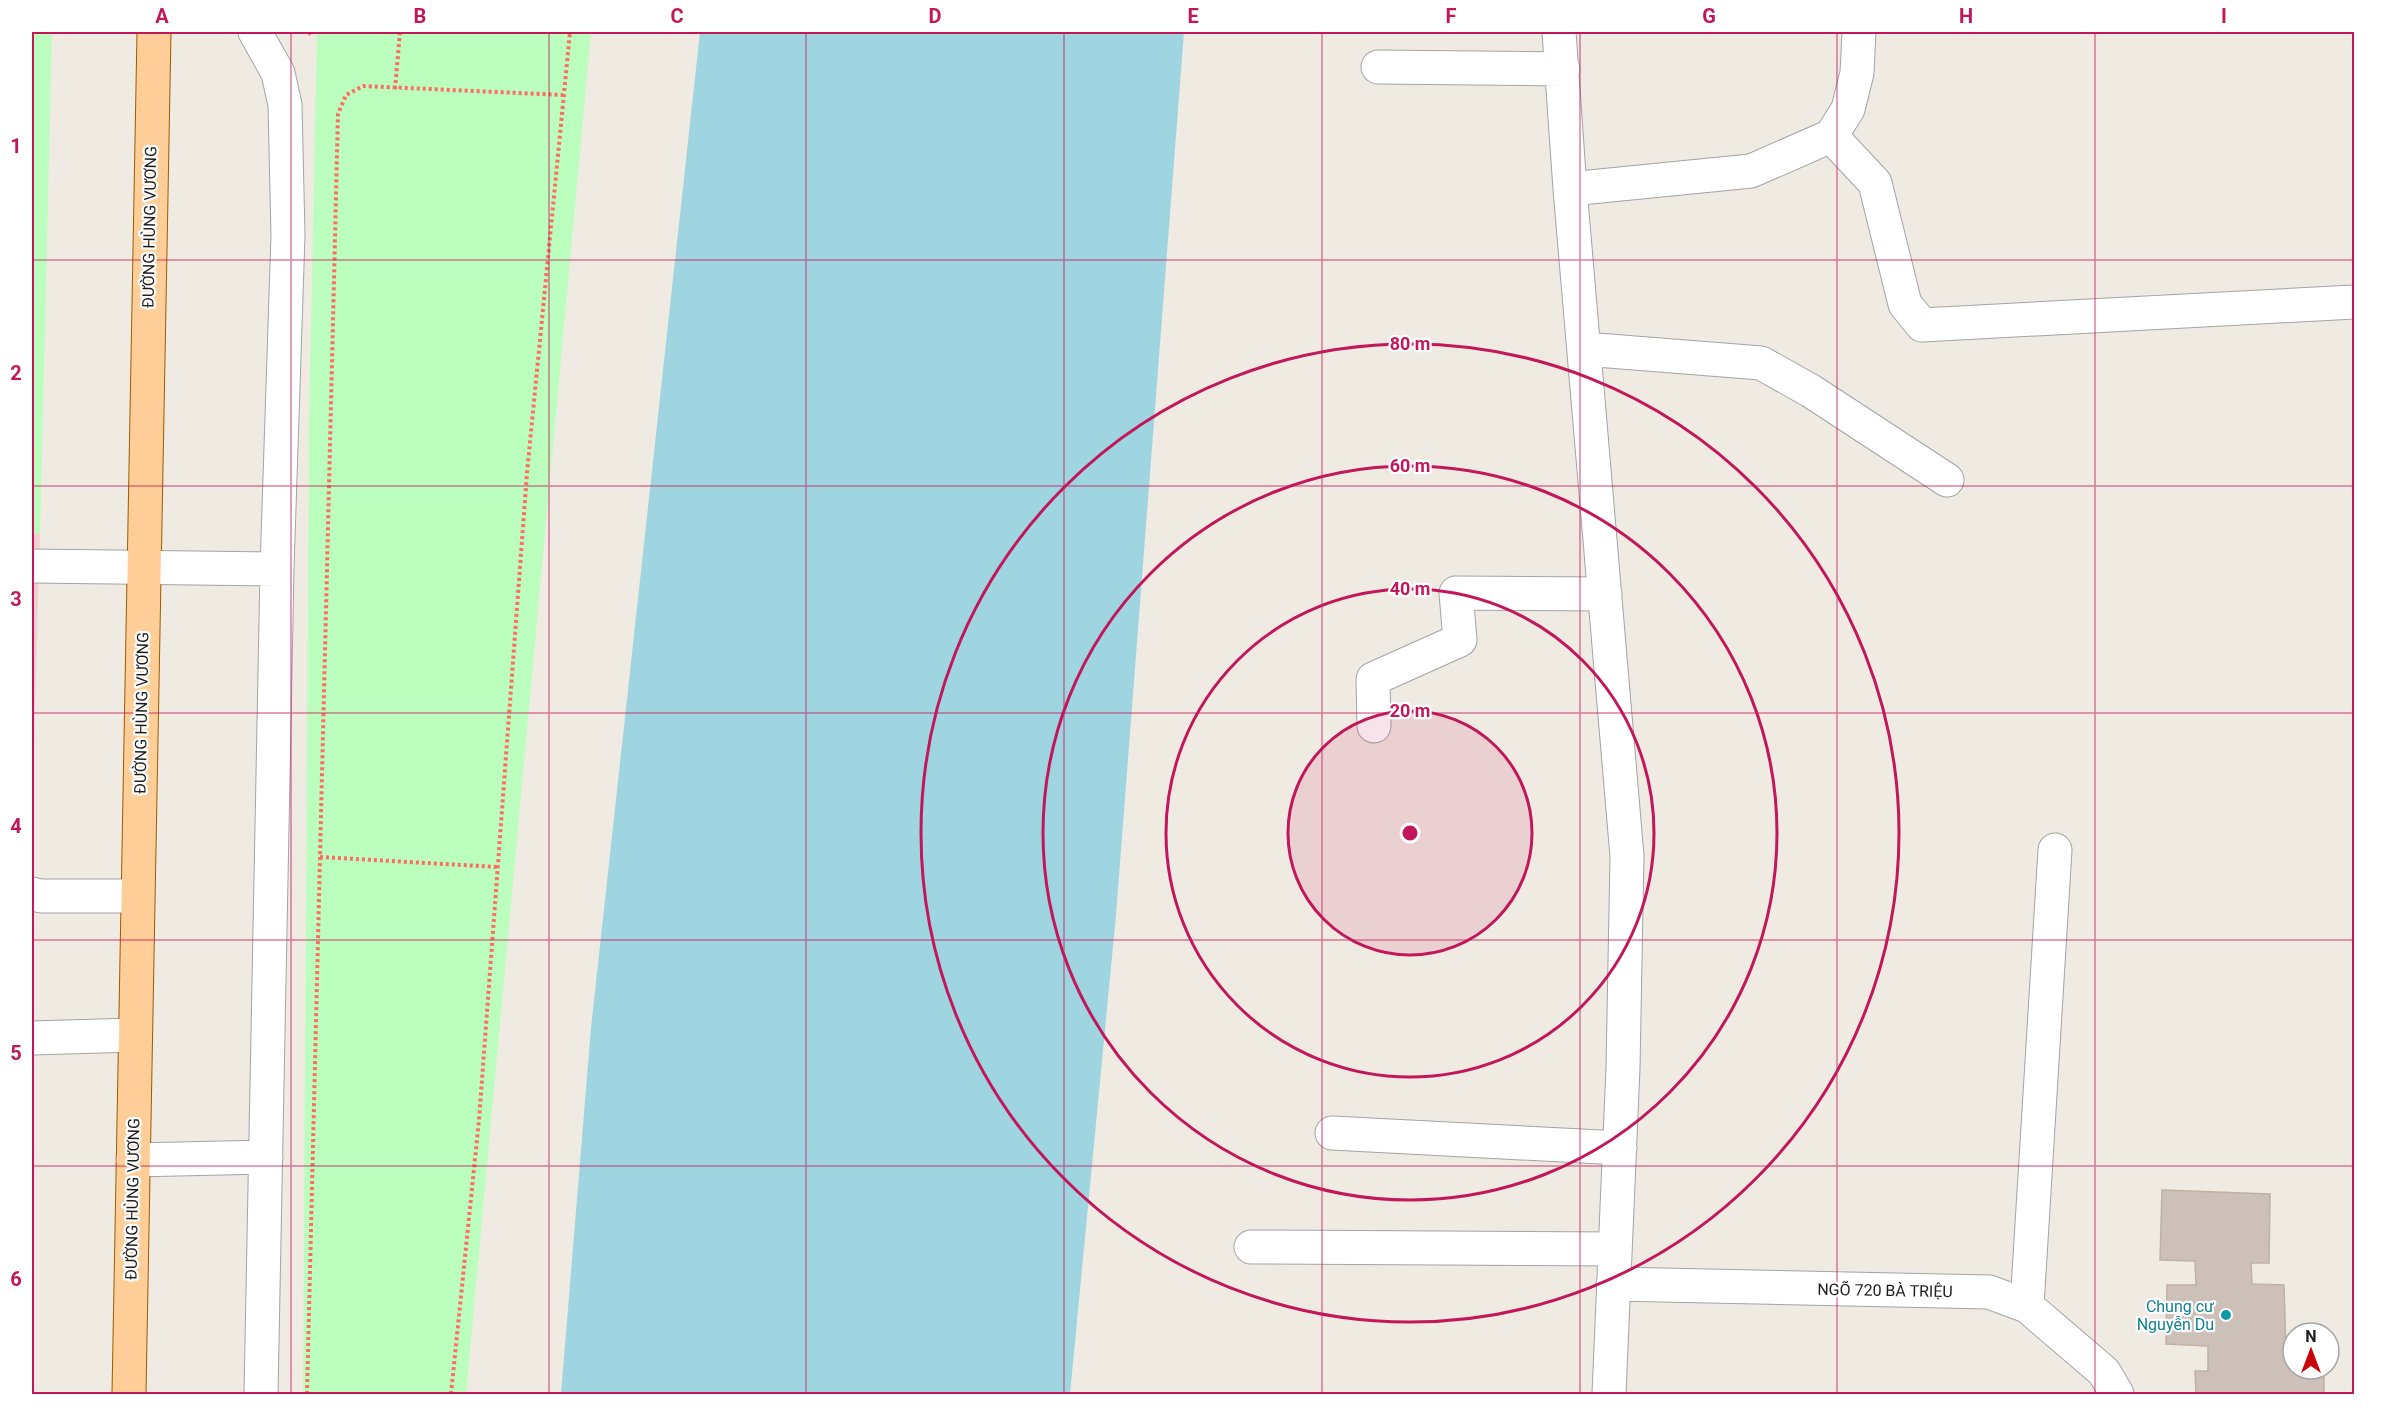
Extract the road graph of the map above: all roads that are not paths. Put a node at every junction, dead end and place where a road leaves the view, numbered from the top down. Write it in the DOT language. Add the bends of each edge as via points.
graph roads {
  1 [pos="154,32"];
  2 [pos="255,32"];
  3 [pos="1559,32"];
  4 [pos="1859,32"];
  5 [pos="1378,67"];
  6 [pos="1563,69"];
  7 [pos="1831,136"];
  8 [pos="1570,189"];
  9 [pos="2355,302"];
  10 [pos="1584,349"];
  11 [pos="1947,480"];
  12 [pos="32,567"];
  13 [pos="143,569"];
  14 [pos="277,569"];
  15 [pos="1605,594"];
  16 [pos="1374,726"];
  17 [pos="2055,850"];
  18 [pos="32,894"];
  19 [pos="137,896"];
  20 [pos="135,1035"];
  21 [pos="32,1038"];
  22 [pos="1332,1133"];
  23 [pos="1620,1148"];
  24 [pos="266,1157"];
  25 [pos="133,1160"];
  26 [pos="1251,1247"];
  27 [pos="1615,1249"];
  28 [pos="1613,1284"];
  29 [pos="2027,1306"];
  30 [pos="129,1395"];
  31 [pos="261,1395"];
  32 [pos="1609,1395"];
  33 [pos="2117,1395"];
  1 -- 13 [label="main road, ĐƯỜNG HÙNG VƯƠNG"];
  2 -- 14 [label="street" via="278,73 285,105 288,235"];
  3 -- 6 [label="street"];
  4 -- 7 [label="street" via="1857,74 1848,109"];
  5 -- 6 [label="street"];
  6 -- 8 [label="street"];
  7 -- 8 [label="street" via="1751,171"];
  7 -- 9 [label="street" via="1875,183 1905,304 1922,325"];
  8 -- 10 [label="street"];
  10 -- 11 [label="street" via="1761,363"];
  10 -- 15 [label="street"];
  12 -- 13 [label="street"];
  13 -- 14 [label="street"];
  13 -- 19 [label="main road, ĐƯỜNG HÙNG VƯƠNG"];
  14 -- 24 [label="street"];
  15 -- 16 [label="street" via="1456,593 1460,640 1373,679"];
  15 -- 23 [label="street" via="1627,856"];
  17 -- 29 [label="street"];
  18 -- 19 [label="street"];
  19 -- 20 [label="main road, ĐƯỜNG HÙNG VƯƠNG"];
  20 -- 21 [label="street"];
  20 -- 25 [label="main road, ĐƯỜNG HÙNG VƯƠNG"];
  22 -- 23 [label="street"];
  23 -- 27 [label="street"];
  24 -- 25 [label="street"];
  24 -- 31 [label="street"];
  25 -- 30 [label="main road, ĐƯỜNG HÙNG VƯƠNG"];
  26 -- 27 [label="street"];
  27 -- 28 [label="street"];
  28 -- 29 [label="street, NGÕ 720 BÀ TRIỆU" via="1989,1292"];
  28 -- 32 [label="street"];
  29 -- 33 [label="street, NGÕ 720 BÀ TRIỆU" via="2104,1372"];
}
